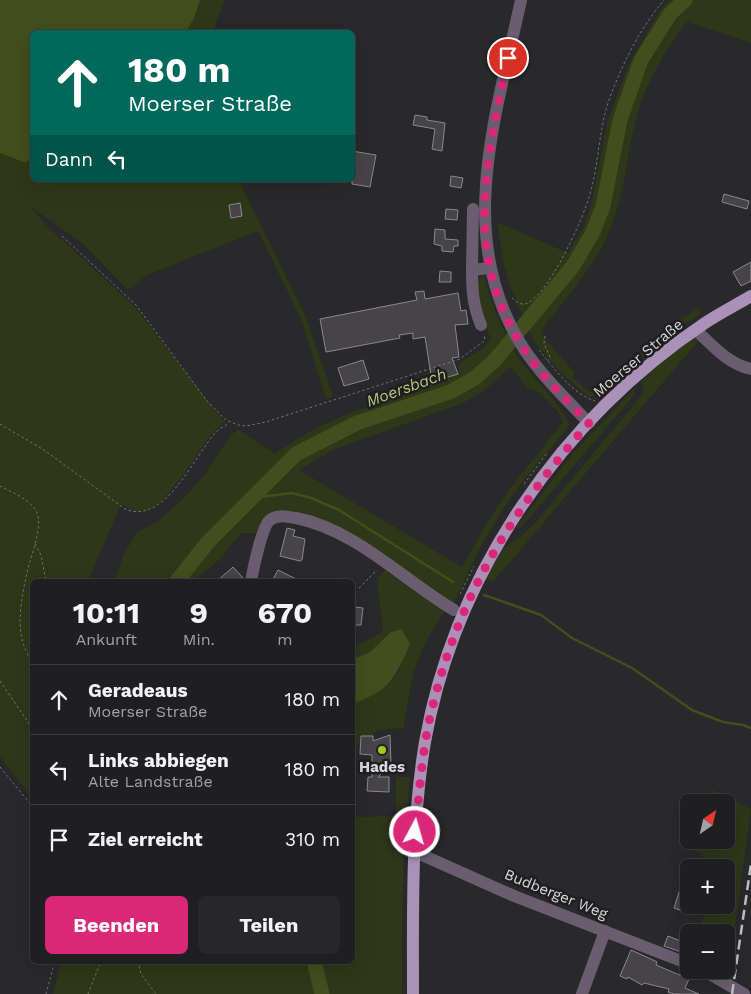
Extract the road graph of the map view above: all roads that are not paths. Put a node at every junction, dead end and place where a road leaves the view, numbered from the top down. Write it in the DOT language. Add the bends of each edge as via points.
graph roads {
  1 [pos="521,0"];
  2 [pos="473,209"];
  3 [pos="490,268"];
  4 [pos="472,270"];
  5 [pos="751,296"];
  6 [pos="481,325"];
  7 [pos="696,330"];
  8 [pos="751,369"];
  9 [pos="585,419"];
  10 [pos="251,579"];
  11 [pos="458,611"];
  12 [pos="413,851"];
  13 [pos="605,931"];
  14 [pos="680,960"];
  15 [pos="719,979"];
  16 [pos="413,994"];
  17 [pos="582,994"];
  18 [pos="744,994"];
  1 -- 3 [label="street" via="486,173 484,227"];
  2 -- 4 [label="street"];
  3 -- 4 [label="street"];
  3 -- 9 [label="street" via="510,323 523,347 544,365"];
  4 -- 6 [label="street" via="475,310"];
  5 -- 7 [label="main road, Moerser Straße"];
  7 -- 8 [label="street" via="726,359"];
  7 -- 9 [label="main road, Moerser Straße"];
  9 -- 11 [label="main road, Moerser Straße" via="515,516"];
  10 -- 11 [label="street" via="264,527 275,517 284,516 310,521 341,534"];
  11 -- 12 [label="main road, Moerser Straße" via="425,743"];
  12 -- 13 [label="street, Budberger Weg" via="514,896"];
  12 -- 16 [label="main road, Moerser Straße"];
  13 -- 14 [label="street, Budberger Weg"];
  13 -- 17 [label="street"];
  15 -- 18 [label="street"];
}
